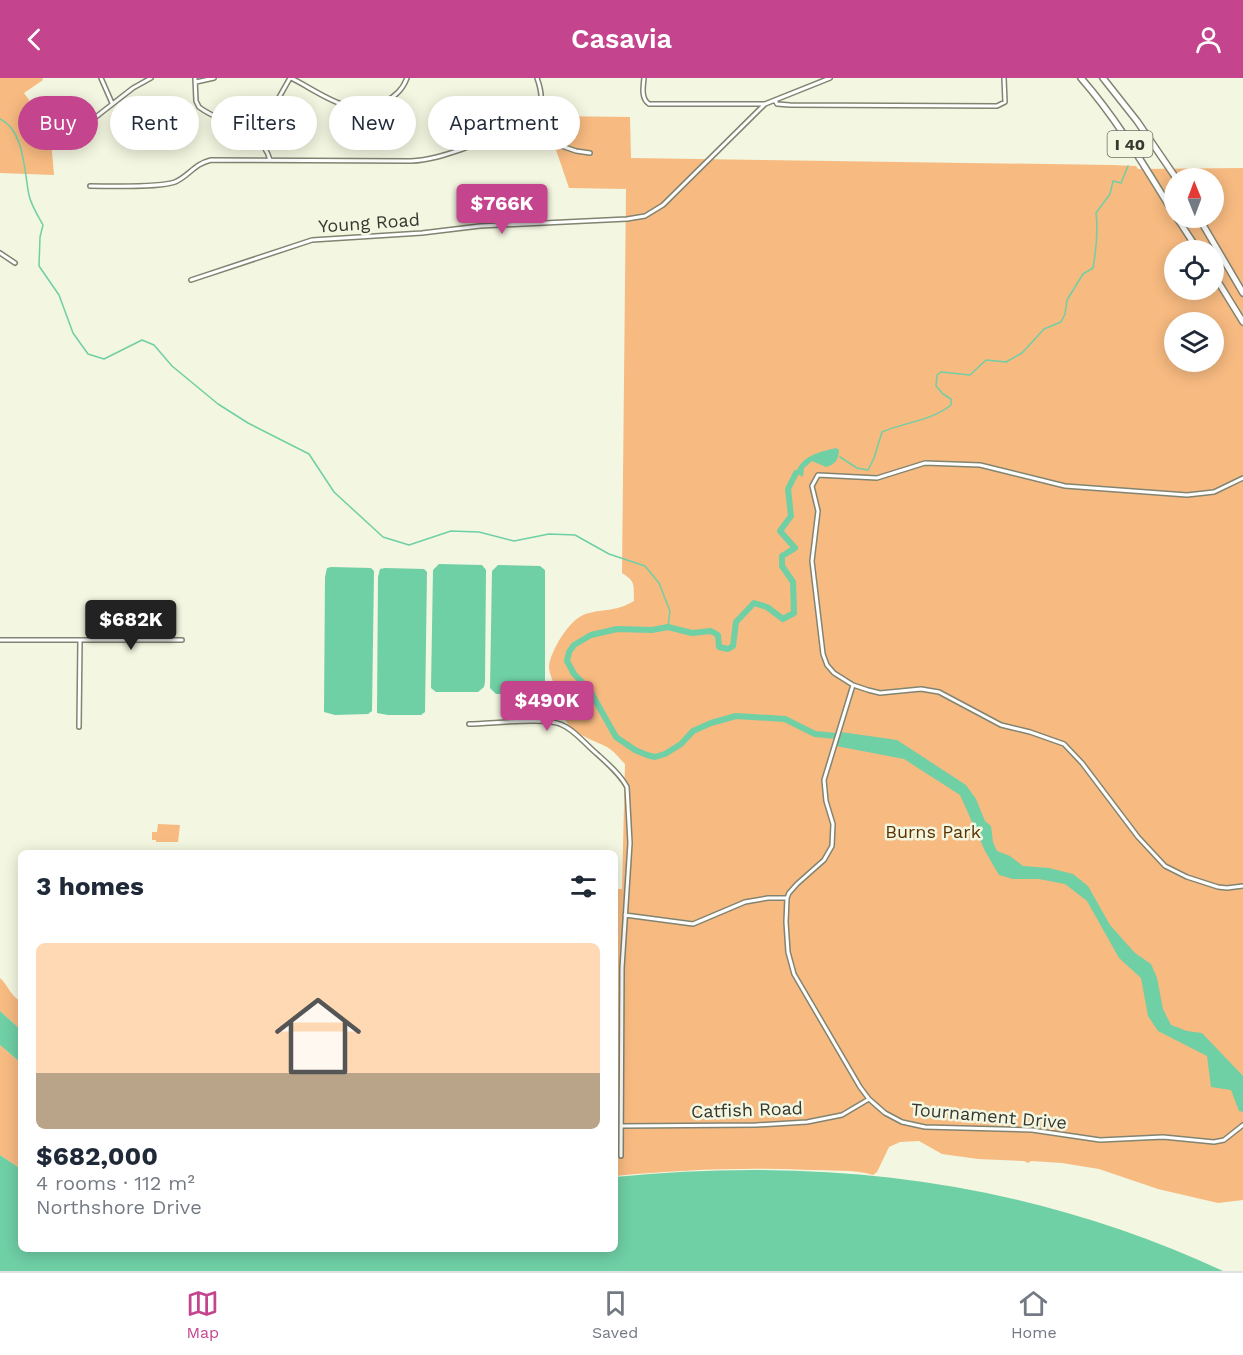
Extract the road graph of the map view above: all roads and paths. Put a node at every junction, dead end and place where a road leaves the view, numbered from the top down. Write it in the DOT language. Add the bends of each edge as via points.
graph roads {
  1 [pos="101,78"];
  2 [pos="151,78"];
  3 [pos="214,78"];
  4 [pos="291,78"];
  5 [pos="407,78"];
  6 [pos="537,78"];
  7 [pos="644,78"];
  8 [pos="830,78"];
  9 [pos="1004,78"];
  10 [pos="1081,78"];
  11 [pos="1103,78"];
  12 [pos="195,80"];
  13 [pos="122,96"];
  14 [pos="280,96"];
  15 [pos="541,96"];
  16 [pos="110,98"];
  17 [pos="775,100"];
  18 [pos="765,104"];
  19 [pos="110,105"];
  20 [pos="98,114"];
  21 [pos="462,150"];
  22 [pos="573,150"];
  23 [pos="590,153"];
  24 [pos="270,160"];
  25 [pos="1169,168"];
  26 [pos="90,186"];
  27 [pos="1164,198"];
  28 [pos="1205,228"];
  29 [pos="0,253"];
  30 [pos="15,264"];
  31 [pos="190,280"];
  32 [pos="1224,291"];
  33 [pos="1243,293"];
  34 [pos="1243,322"];
  35 [pos="1243,478"];
  36 [pos="0,640"];
  37 [pos="80,640"];
  38 [pos="182,640"];
  39 [pos="854,685"];
  40 [pos="469,724"];
  41 [pos="79,727"];
  42 [pos="1243,886"];
  43 [pos="787,898"];
  44 [pos="625,915"];
  45 [pos="869,1099"];
  46 [pos="1243,1125"];
  47 [pos="621,1126"];
  48 [pos="621,1156"];
  1 -- 16 [label="street"];
  2 -- 13 [label="street"];
  3 -- 12 [label="street"];
  4 -- 5 [label="street" via="341,105 363,108 391,98"];
  4 -- 14 [label="street"];
  6 -- 15 [label="street"];
  7 -- 18 [label="street" via="644,96 649,104"];
  8 -- 17 [label="street, Young Road"];
  9 -- 17 [label="street" via="1005,102 997,106 790,105 777,104"];
  10 -- 27 [label="highway, I 40"];
  11 -- 25 [label="highway, I 40"];
  12 -- 24 [label="street" via="198,106 258,139"];
  17 -- 18 [label="street, Young Road"];
  18 -- 31 [label="street, Young Road" via="663,205 645,216 312,240"];
  19 -- 20 [label="street"];
  21 -- 24 [label="street" via="411,161"];
  22 -- 23 [label="street"];
  24 -- 26 [label="street" via="202,162 183,178 168,184"];
  28 -- 33 [label="highway"];
  29 -- 30 [label="street"];
  32 -- 34 [label="highway"];
  35 -- 39 [label="street" via="1219,491 1187,495 1065,486 980,465 925,463 877,478 818,475 812,486 818,511 812,561 822,650 830,669"];
  36 -- 37 [label="street"];
  37 -- 38 [label="street"];
  37 -- 41 [label="street"];
  39 -- 42 [label="street" via="876,692 939,692 1001,725 1060,742 1076,755 1164,866 1218,887"];
  39 -- 43 [label="street" via="824,786 833,824 832,846 824,860"];
  40 -- 44 [label="street" via="558,723 622,779 628,789 630,818"];
  43 -- 44 [label="street" via="745,902 693,924"];
  43 -- 45 [label="street, Tournament Drive" via="788,952 794,974"];
  44 -- 47 [label="street"];
  45 -- 46 [label="street, Tournament Drive" via="896,1120 919,1127 1032,1130 1100,1140 1163,1137 1214,1142 1224,1140"];
  45 -- 47 [label="street, Catfish Road" via="838,1116 807,1122"];
  47 -- 48 [label="street"];
}
